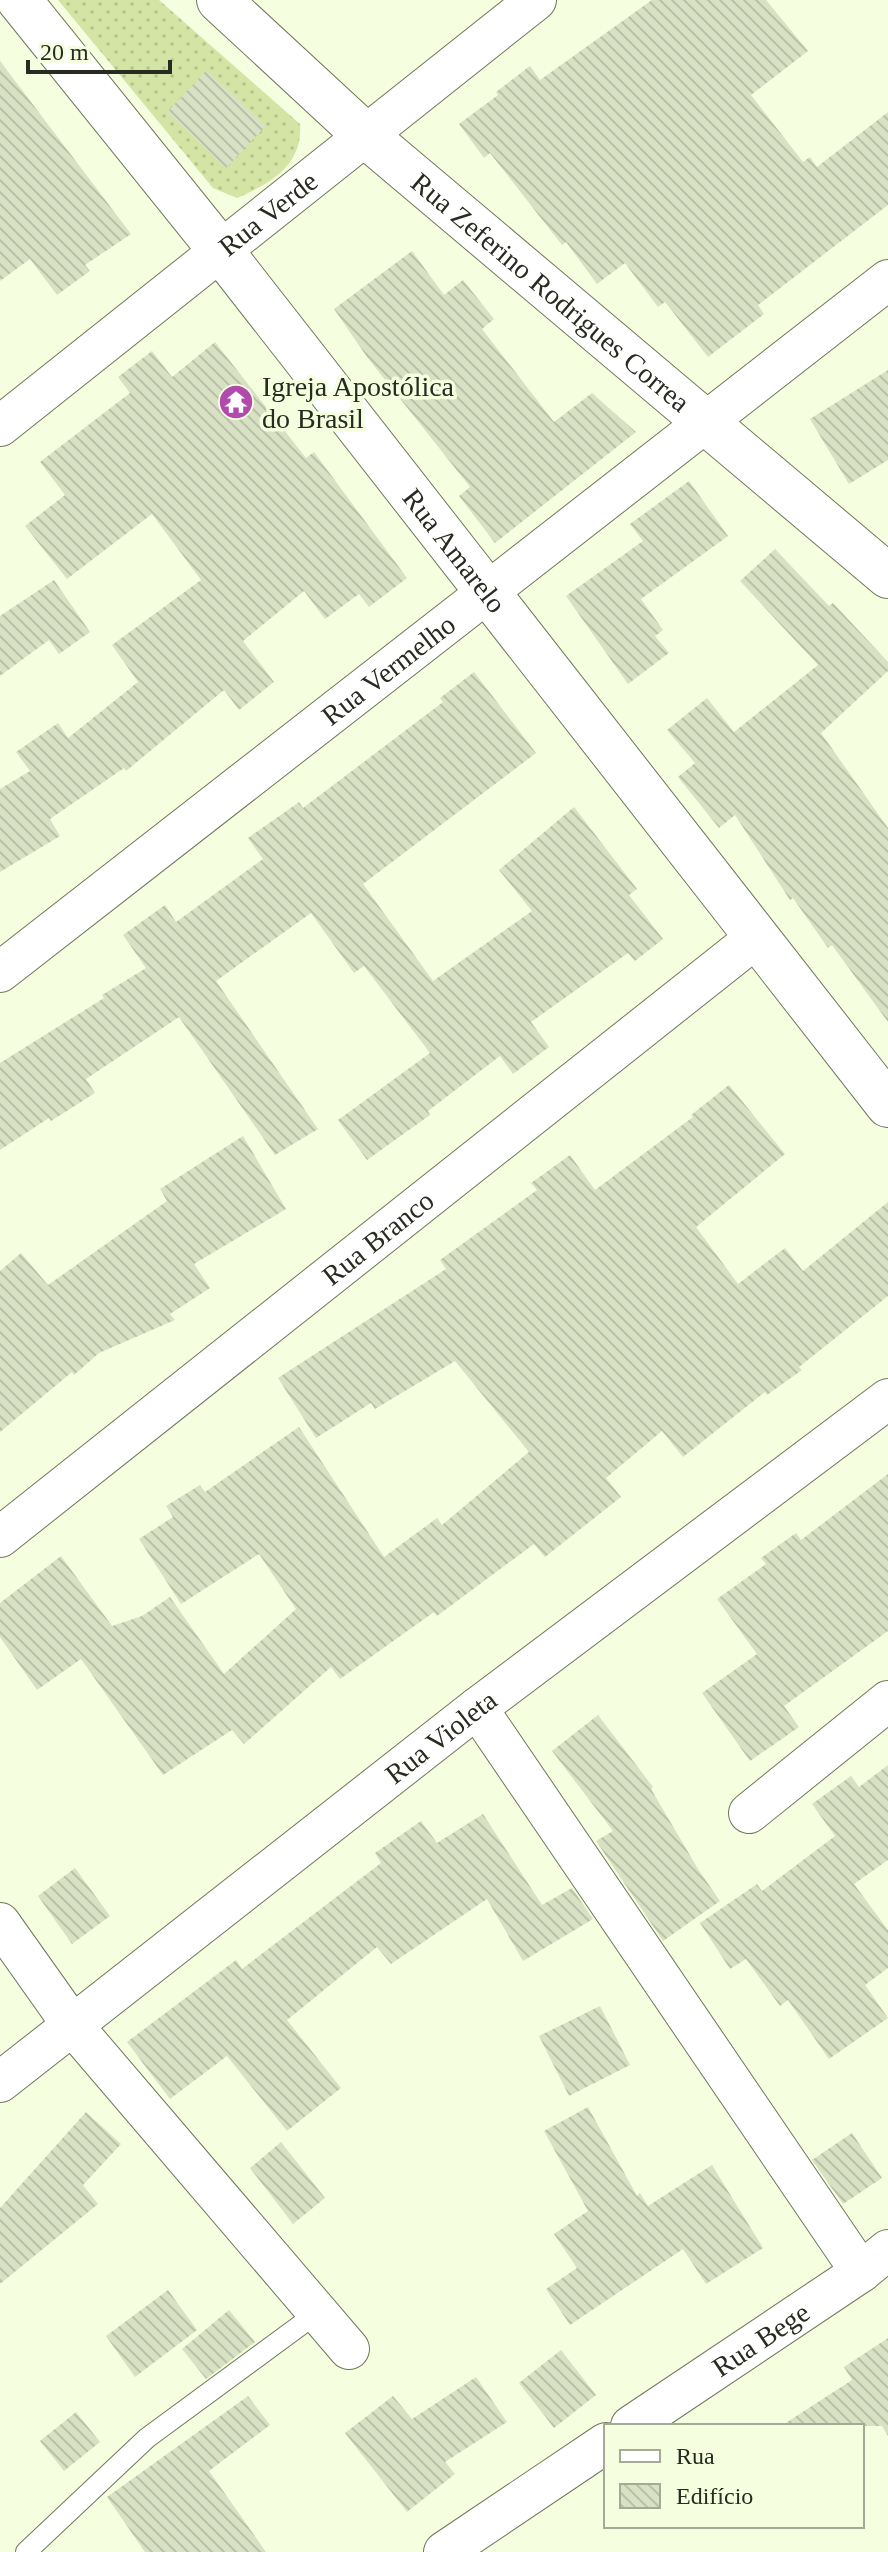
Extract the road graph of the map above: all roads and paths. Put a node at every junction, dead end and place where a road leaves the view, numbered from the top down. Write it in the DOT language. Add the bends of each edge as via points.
graph roads {
  1 [pos="19,0"];
  2 [pos="219,0"];
  3 [pos="536,0"];
  4 [pos="366,136"];
  5 [pos="221,251"];
  6 [pos="888,280"];
  7 [pos="706,422"];
  8 [pos="0,426"];
  9 [pos="888,576"];
  10 [pos="486,593"];
  11 [pos="757,937"];
  12 [pos="0,972"];
  13 [pos="888,1105"];
  14 [pos="888,1399"];
  15 [pos="0,1537"];
  16 [pos="888,1701"];
  17 [pos="477,1708"];
  18 [pos="749,1813"];
  19 [pos="0,1923"];
  20 [pos="73,2026"];
  21 [pos="0,2082"];
  22 [pos="874,2261"];
  23 [pos="317,2313"];
  24 [pos="349,2349"];
  25 [pos="634,2424"];
  26 [pos="604,2444"];
  27 [pos="26,2552"];
  28 [pos="444,2552"];
  1 -- 5 [label="street, Rua Amarelo"];
  2 -- 4 [label="street, Rua Zeferino Rodrigues Correa"];
  3 -- 4 [label="street, Rua Verde"];
  4 -- 5 [label="street, Rua Verde"];
  4 -- 7 [label="street, Rua Zeferino Rodrigues Correa"];
  5 -- 8 [label="street, Rua Verde"];
  5 -- 10 [label="street, Rua Amarelo"];
  6 -- 7 [label="street, Rua Vermelho"];
  7 -- 9 [label="street, Rua Zeferino Rodrigues Correa"];
  7 -- 10 [label="street, Rua Vermelho"];
  10 -- 11 [label="street, Rua Amarelo"];
  10 -- 12 [label="street, Rua Vermelho"];
  11 -- 13 [label="street, Rua Amarelo"];
  11 -- 15 [label="street, Rua Branco"];
  14 -- 17 [label="street, Rua Violeta"];
  16 -- 18 [label="street"];
  17 -- 20 [label="street, Rua Violeta"];
  17 -- 22 [label="street"];
  19 -- 20 [label="street"];
  20 -- 21 [label="street, Rua Violeta"];
  20 -- 23 [label="street"];
  22 -- 25 [label="street, Rua Bege"];
  23 -- 24 [label="street"];
  23 -- 27 [label="lane" via="147,2438"];
  26 -- 28 [label="street"];
}
